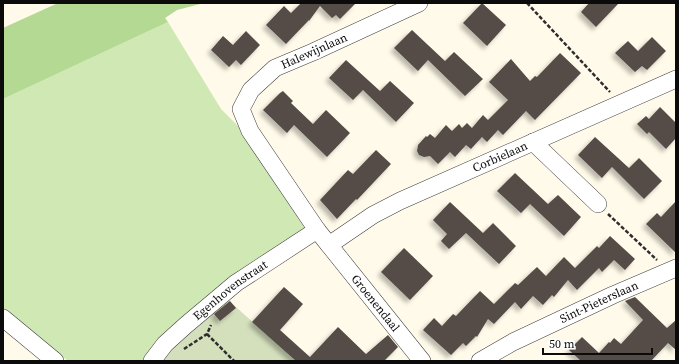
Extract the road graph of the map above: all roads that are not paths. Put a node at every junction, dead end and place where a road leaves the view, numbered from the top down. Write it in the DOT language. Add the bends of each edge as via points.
graph roads {
  1 [pos="419,3"];
  2 [pos="676,79"];
  3 [pos="533,142"];
  4 [pos="598,204"];
  5 [pos="317,230"];
  6 [pos="329,245"];
  7 [pos="672,270"];
  8 [pos="3,318"];
  9 [pos="55,361"];
  10 [pos="152,361"];
  11 [pos="422,361"];
  12 [pos="480,361"];
  1 -- 5 [label="street, Halewijnlaan" via="275,68 251,90 241,109 250,131"];
  2 -- 3 [label="street, Corbielaan"];
  3 -- 4 [label="street"];
  3 -- 6 [label="street, Corbielaan" via="400,201 373,215"];
  5 -- 6 [label="street, Halewijnlaan"];
  5 -- 10 [label="street, Egenhovenstraat" via="236,283 165,344"];
  6 -- 11 [label="street, Groenendaal"];
  7 -- 12 [label="street, Sint-Pieterslaan" via="513,342"];
  8 -- 9 [label="street"];
}
